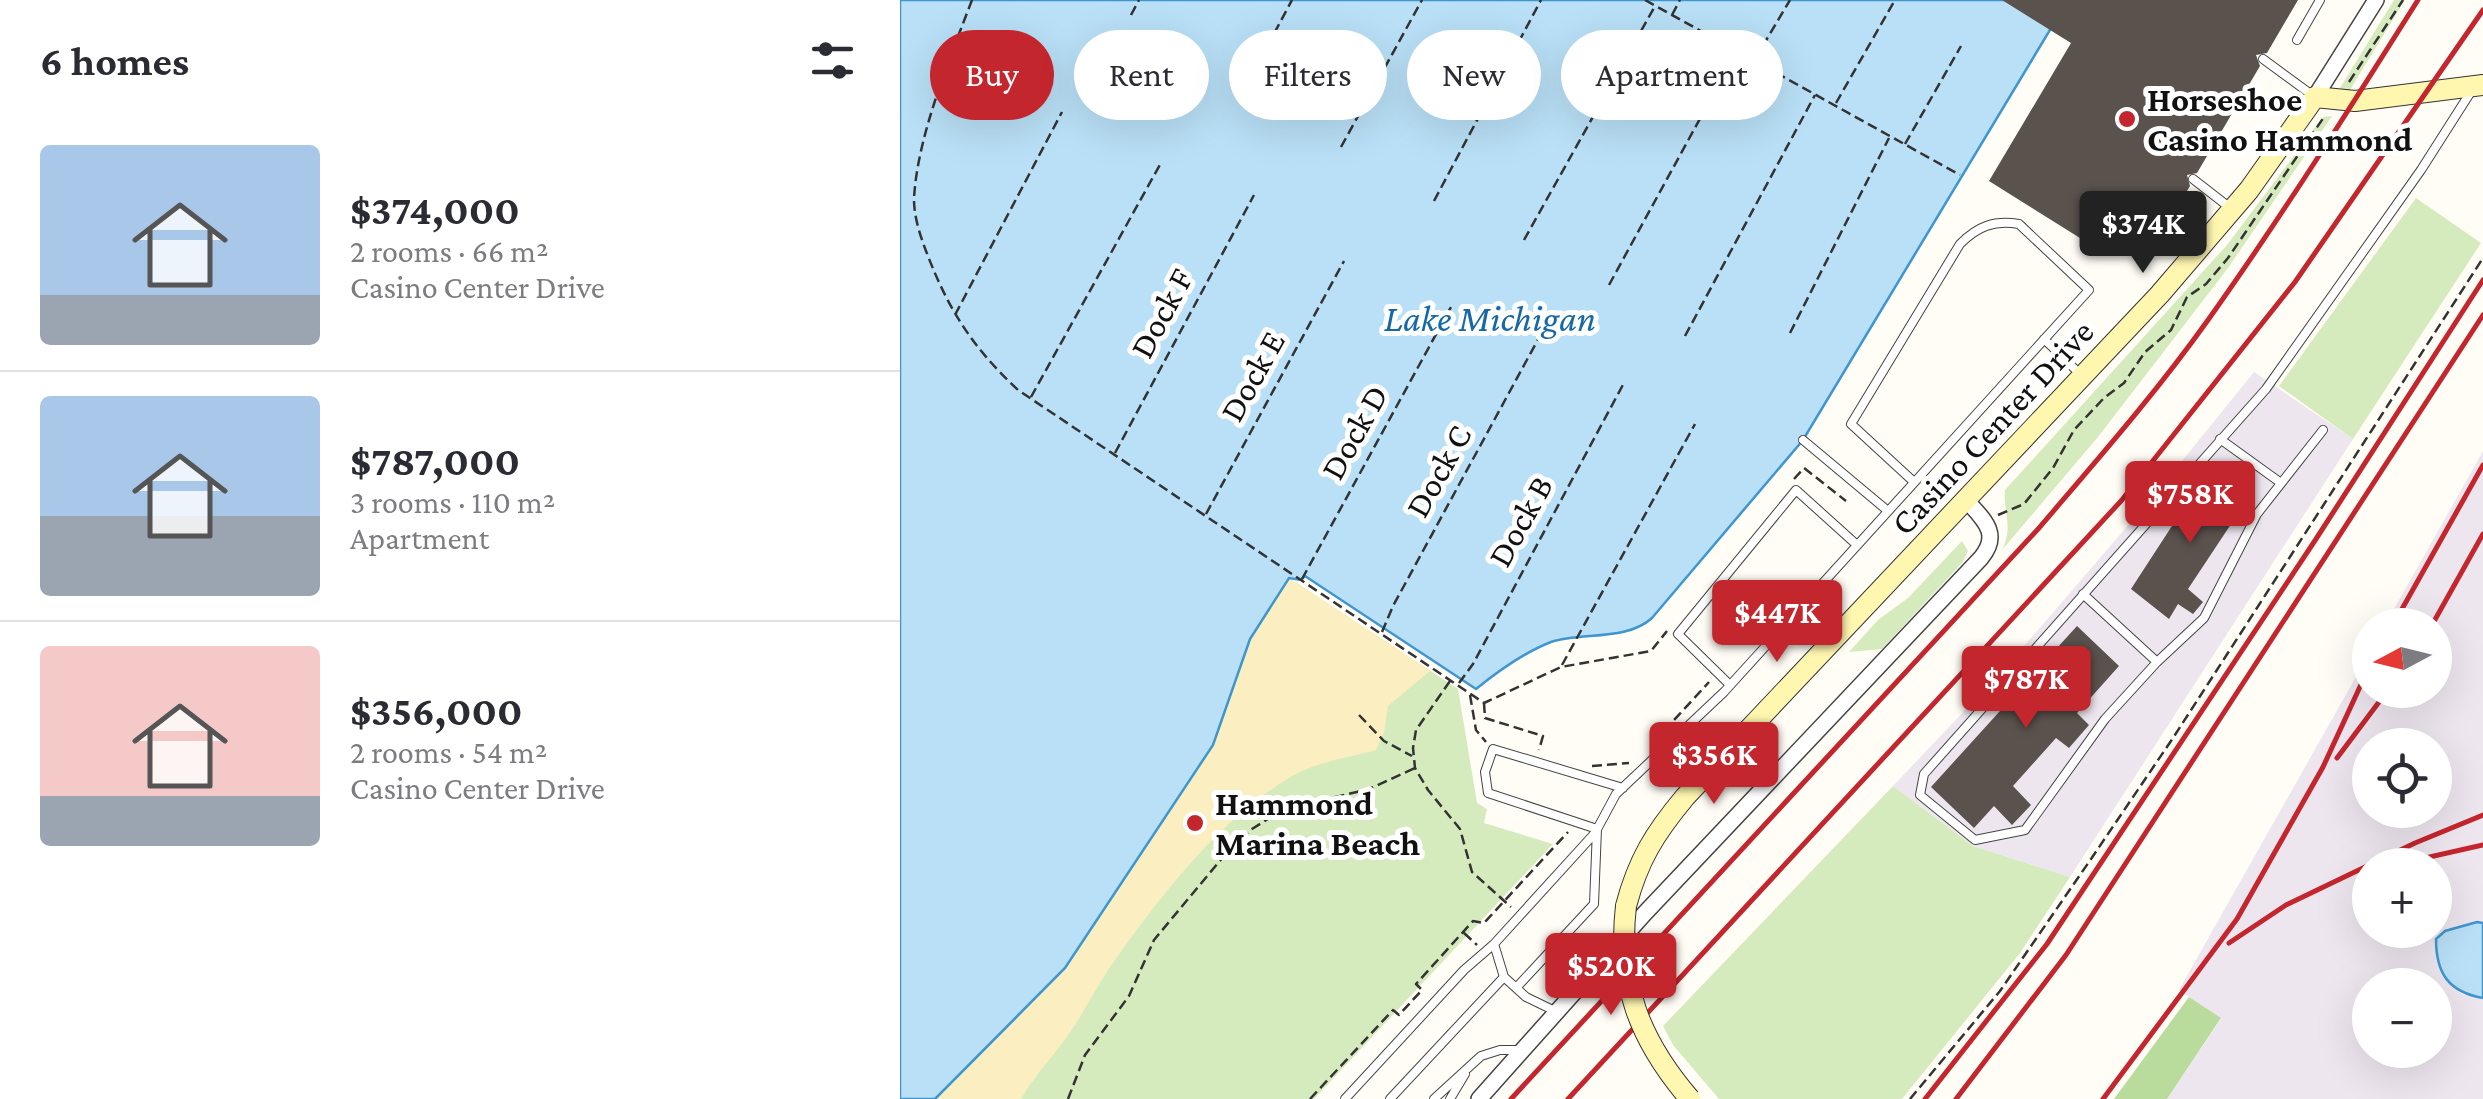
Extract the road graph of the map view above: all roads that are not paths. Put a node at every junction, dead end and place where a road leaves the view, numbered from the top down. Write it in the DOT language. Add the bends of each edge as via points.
graph roads {
  1 [pos="2320,0"];
  2 [pos="2376,0"];
  3 [pos="2297,40"];
  4 [pos="2263,60"];
  5 [pos="2479,86"];
  6 [pos="2320,107"];
  7 [pos="2194,179"];
  8 [pos="2233,210"];
  9 [pos="2170,219"];
  10 [pos="2200,248"];
  11 [pos="2044,339"];
  12 [pos="2083,377"];
  13 [pos="2323,430"];
  14 [pos="2220,439"];
  15 [pos="1803,440"];
  16 [pos="1914,482"];
  17 [pos="2282,482"];
  18 [pos="1968,501"];
  19 [pos="1888,511"];
  20 [pos="1857,544"];
  21 [pos="2083,594"];
  22 [pos="2156,662"];
  23 [pos="1730,685"];
  24 [pos="1623,788"];
  25 [pos="1598,828"];
  26 [pos="1494,944"];
  27 [pos="1504,977"];
  28 [pos="1516,988"];
  29 [pos="1556,1011"];
  30 [pos="1520,1050"];
  31 [pos="1465,1074"];
  32 [pos="1345,1099"];
  33 [pos="1391,1099"];
  34 [pos="1434,1099"];
  35 [pos="1450,1099"];
  36 [pos="1479,1099"];
  37 [pos="1690,1099"];
  1 -- 3 [label="lane"];
  2 -- 6 [label="street, Casino Center Drive"];
  4 -- 6 [label="lane"];
  5 -- 6 [label="street"];
  5 -- 14 [label="lane" via="2266,389"];
  6 -- 8 [label="street, Casino Center Drive"];
  7 -- 8 [label="lane"];
  8 -- 10 [label="street, Casino Center Drive"];
  9 -- 10 [label="lane"];
  10 -- 12 [label="street, Casino Center Drive"];
  11 -- 12 [label="lane"];
  11 -- 16 [label="lane"];
  11 -- 16 [label="lane" via="2089,290 2019,224 1978,229 1949,260 1850,424"];
  12 -- 18 [label="street, Casino Center Drive"];
  13 -- 17 [label="lane"];
  14 -- 17 [label="lane"];
  14 -- 21 [label="lane"];
  15 -- 19 [label="lane"];
  16 -- 19 [label="lane"];
  17 -- 22 [label="lane" via="2257,514 2204,618"];
  18 -- 29 [label="street" via="1992,535 1982,558"];
  18 -- 37 [label="street, Casino Center Drive, bridge" via="1685,797 1639,866 1626,906 1624,961 1632,1006 1656,1056"];
  19 -- 20 [label="lane"];
  20 -- 23 [label="lane"];
  20 -- 23 [label="lane" via="1796,490 1678,634"];
  21 -- 22 [label="lane"];
  21 -- 22 [label="lane" via="1924,774 1920,795 1975,840 2025,830 2105,719"];
  23 -- 24 [label="lane"];
  24 -- 25 [label="lane"];
  24 -- 25 [label="lane" via="1493,749 1485,772 1488,793"];
  25 -- 26 [label="lane"];
  25 -- 28 [label="lane" via="1594,904"];
  26 -- 27 [label="lane"];
  26 -- 32 [label="lane"];
  27 -- 28 [label="lane"];
  27 -- 33 [label="lane"];
  28 -- 29 [label="lane"];
  29 -- 30 [label="street"];
  30 -- 31 [label="lane" via="1490,1051"];
  30 -- 36 [label="street"];
  31 -- 34 [label="lane"];
  31 -- 35 [label="lane"];
}
